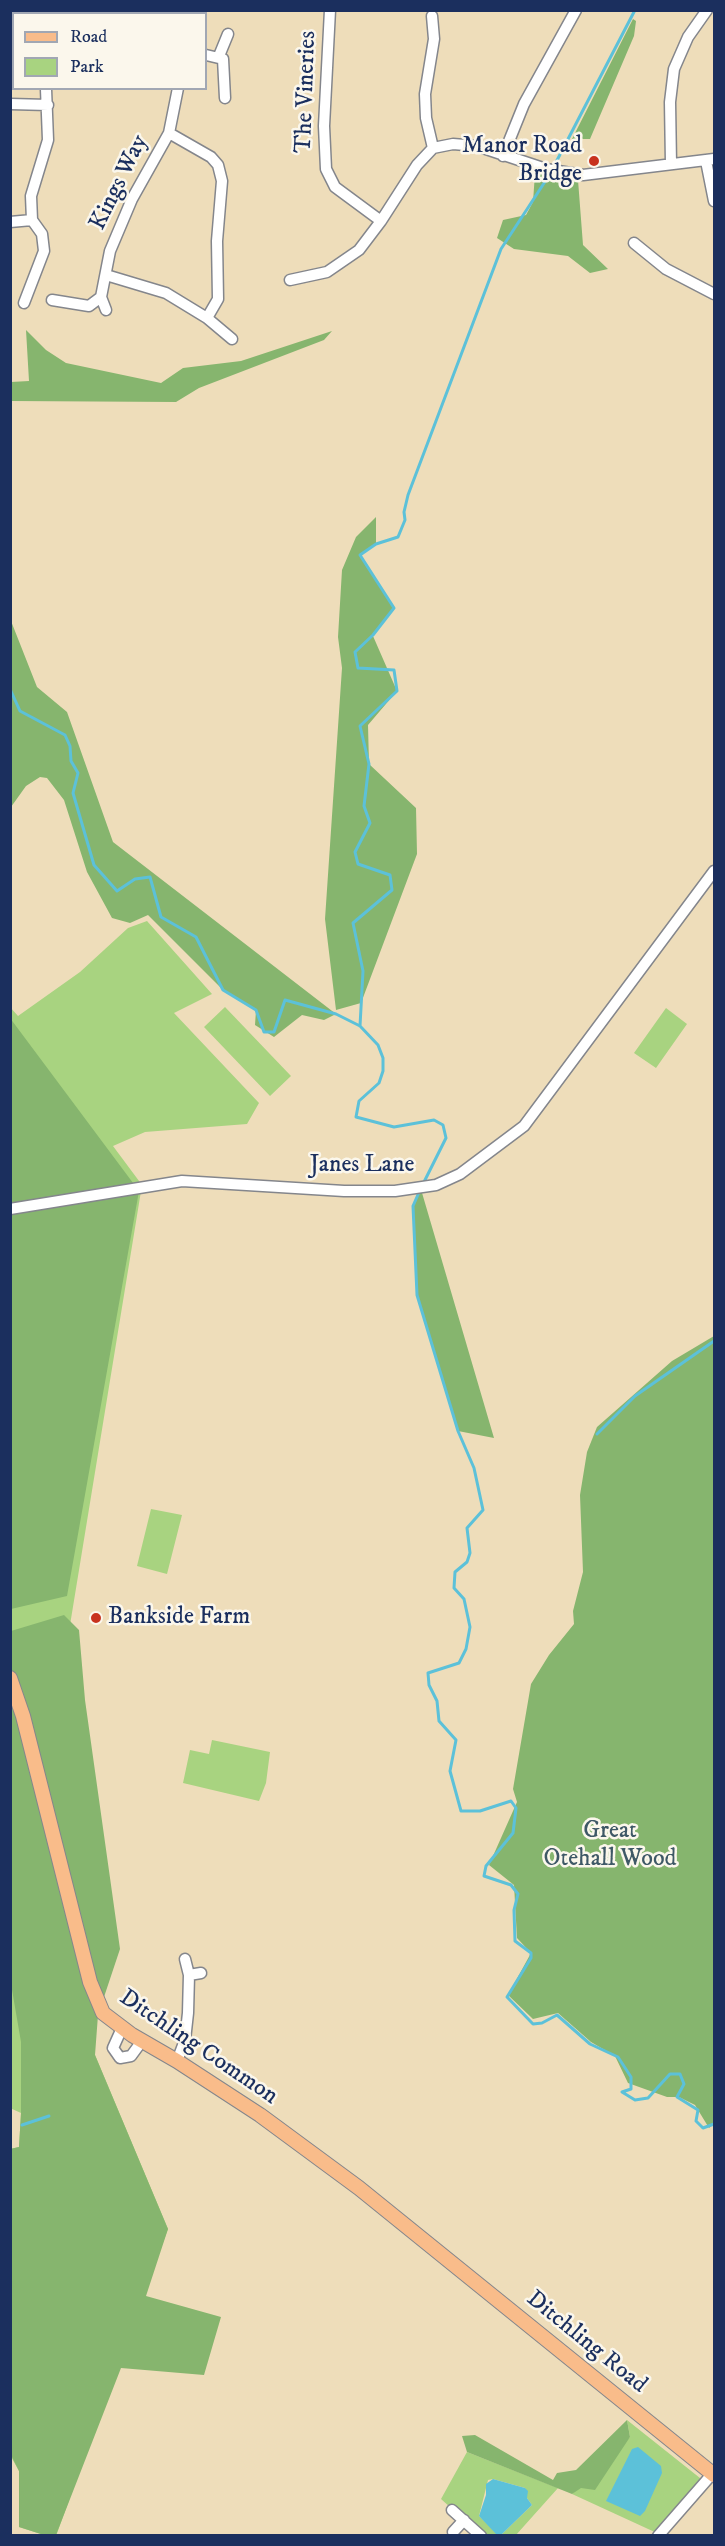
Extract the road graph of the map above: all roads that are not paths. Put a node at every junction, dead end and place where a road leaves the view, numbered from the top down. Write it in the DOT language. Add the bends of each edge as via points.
graph roads {
  1 [pos="330,10"];
  2 [pos="576,10"];
  3 [pos="707,10"];
  4 [pos="432,16"];
  5 [pos="228,34"];
  6 [pos="207,55"];
  7 [pos="219,56"];
  8 [pos="46,90"];
  9 [pos="178,90"];
  10 [pos="225,98"];
  11 [pos="10,104"];
  12 [pos="48,105"];
  13 [pos="169,133"];
  14 [pos="433,148"];
  15 [pos="503,156"];
  16 [pos="710,160"];
  17 [pos="671,164"];
  18 [pos="714,201"];
  19 [pos="32,220"];
  20 [pos="10,222"];
  21 [pos="381,222"];
  22 [pos="634,243"];
  23 [pos="106,275"];
  24 [pos="290,280"];
  25 [pos="714,294"];
  26 [pos="101,297"];
  27 [pos="52,300"];
  28 [pos="24,303"];
  29 [pos="106,310"];
  30 [pos="207,318"];
  31 [pos="232,339"];
  32 [pos="714,871"];
  33 [pos="10,1209"];
  34 [pos="10,1678"];
  35 [pos="185,1959"];
  36 [pos="201,1973"];
  37 [pos="189,1975"];
  38 [pos="122,2028"];
  39 [pos="142,2041"];
  40 [pos="177,2061"];
  41 [pos="429,2245"];
  42 [pos="714,2474"];
  43 [pos="452,2510"];
  44 [pos="464,2520"];
  45 [pos="453,2532"];
  46 [pos="481,2535"];
  47 [pos="658,2535"];
  1 -- 21 [label="street, The Vineries" via="324,126 326,169 335,187"];
  2 -- 15 [label="street" via="524,104"];
  3 -- 17 [label="street" via="688,38 675,69 670,102"];
  4 -- 14 [label="street" via="434,39 424,94"];
  5 -- 7 [label="street"];
  6 -- 7 [label="street"];
  7 -- 10 [label="street" via="223,59"];
  8 -- 12 [label="street"];
  9 -- 13 [label="street, Kings Way"];
  11 -- 12 [label="street"];
  12 -- 19 [label="street" via="46,151 31,196"];
  13 -- 23 [label="street, Kings Way" via="132,199 110,251"];
  13 -- 30 [label="street" via="211,157 218,165 222,181 218,299"];
  14 -- 15 [label="street" via="453,144 477,146"];
  14 -- 21 [label="street" via="417,165"];
  15 -- 17 [label="street" via="558,172 597,175"];
  16 -- 17 [label="street"];
  16 -- 18 [label="street"];
  19 -- 20 [label="street"];
  19 -- 28 [label="street" via="42,234 44,251"];
  21 -- 24 [label="street" via="346,261 318,275"];
  22 -- 25 [label="street" via="666,268"];
  23 -- 26 [label="street, Kings Way"];
  23 -- 30 [label="street" via="166,293"];
  26 -- 27 [label="street" via="88,306"];
  26 -- 29 [label="street"];
  30 -- 31 [label="street"];
  32 -- 33 [label="street, Janes Lane" via="524,1126 466,1170 436,1185 344,1191 182,1181"];
  34 -- 38 [label="main road, Ditchling Common" via="90,1982 99,2008"];
  35 -- 37 [label="street"];
  36 -- 37 [label="street"];
  37 -- 40 [label="street" via="185,2040"];
  38 -- 39 [label="main road, Ditchling Common"];
  38 -- 39 [label="street" via="113,2048 120,2058 131,2056"];
  39 -- 40 [label="main road, Ditchling Common"];
  40 -- 41 [label="main road, Ditchling Common" via="260,2115"];
  41 -- 42 [label="main road, Ditchling Road"];
  42 -- 47 [label="street"];
  43 -- 44 [label="street"];
  44 -- 45 [label="street"];
  44 -- 46 [label="street"];
}
